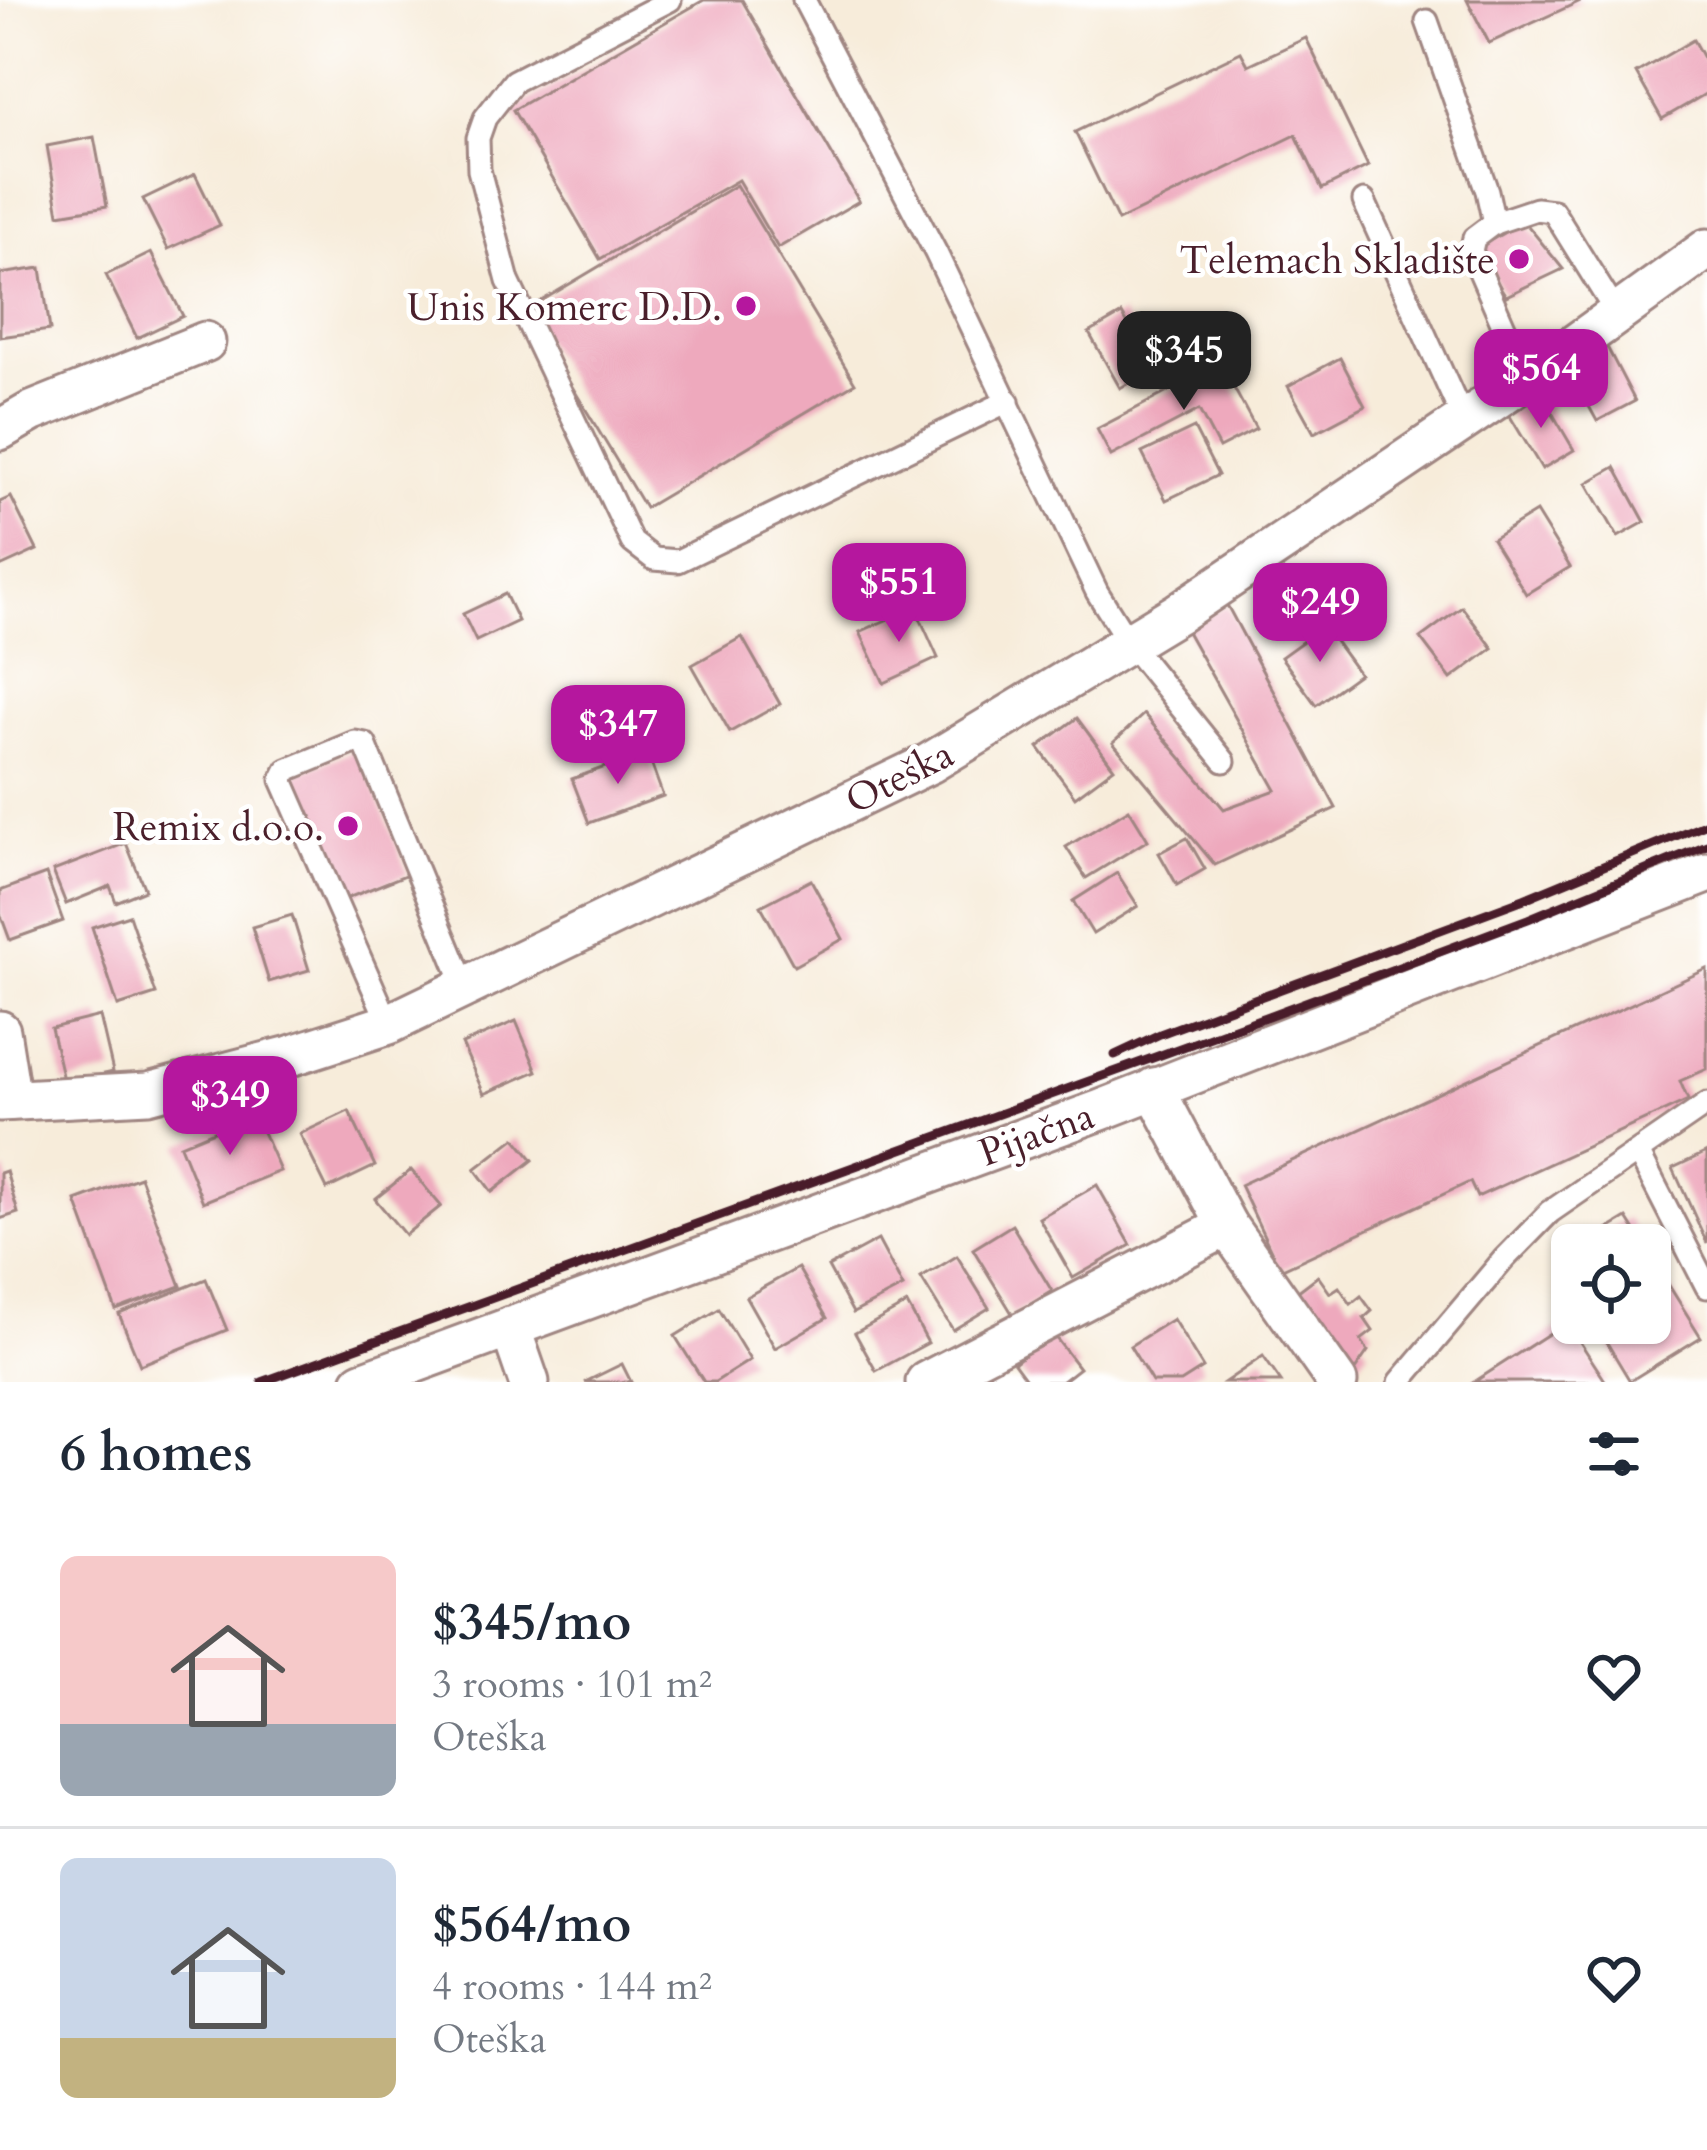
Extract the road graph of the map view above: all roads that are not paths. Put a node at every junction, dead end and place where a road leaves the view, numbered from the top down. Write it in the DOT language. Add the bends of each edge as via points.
graph roads {
  1 [pos="670,0"];
  2 [pos="804,0"];
  3 [pos="1427,21"];
  4 [pos="1364,201"];
  5 [pos="1494,224"];
  6 [pos="1707,249"];
  7 [pos="1617,314"];
  8 [pos="206,342"];
  9 [pos="1532,375"];
  10 [pos="1008,400"];
  11 [pos="1464,421"];
  12 [pos="0,430"];
  13 [pos="1129,643"];
  14 [pos="1225,761"];
  15 [pos="1707,873"];
  16 [pos="465,987"];
  17 [pos="389,1024"];
  18 [pos="0,1031"];
  19 [pos="1154,1088"];
  20 [pos="6,1100"];
  21 [pos="1707,1104"];
  22 [pos="1639,1154"];
  23 [pos="1227,1226"];
  24 [pos="1707,1287"];
  25 [pos="510,1327"];
  26 [pos="375,1380"];
  27 [pos="529,1382"];
  28 [pos="926,1382"];
  29 [pos="1337,1382"];
  30 [pos="1400,1382"];
  1 -- 10 [label="lane" via="514,81 478,138 508,281 632,542 654,559 678,561"];
  2 -- 10 [label="lane"];
  3 -- 5 [label="lane"];
  4 -- 11 [label="lane"];
  5 -- 7 [label="lane" via="1553,211"];
  5 -- 9 [label="lane" via="1471,250"];
  6 -- 7 [label="street, Oteška"];
  7 -- 9 [label="street, Oteška"];
  8 -- 12 [label="street"];
  9 -- 11 [label="street, Oteška"];
  10 -- 13 [label="lane"];
  11 -- 13 [label="street, Oteška"];
  13 -- 14 [label="lane"];
  13 -- 16 [label="street, Oteška" via="931,763"];
  15 -- 19 [label="street, Pijačna"];
  16 -- 17 [label="street, Oteška"];
  16 -- 17 [label="lane" via="365,745 287,770 282,780"];
  17 -- 20 [label="street, Oteška" via="148,1093"];
  18 -- 20 [label="street"];
  19 -- 23 [label="street"];
  19 -- 25 [label="street, Pijačna"];
  21 -- 22 [label="lane"];
  22 -- 24 [label="lane"];
  22 -- 30 [label="lane" via="1550,1212"];
  23 -- 28 [label="street"];
  23 -- 29 [label="street"];
  25 -- 26 [label="street, Pijačna"];
  25 -- 27 [label="street"];
}
